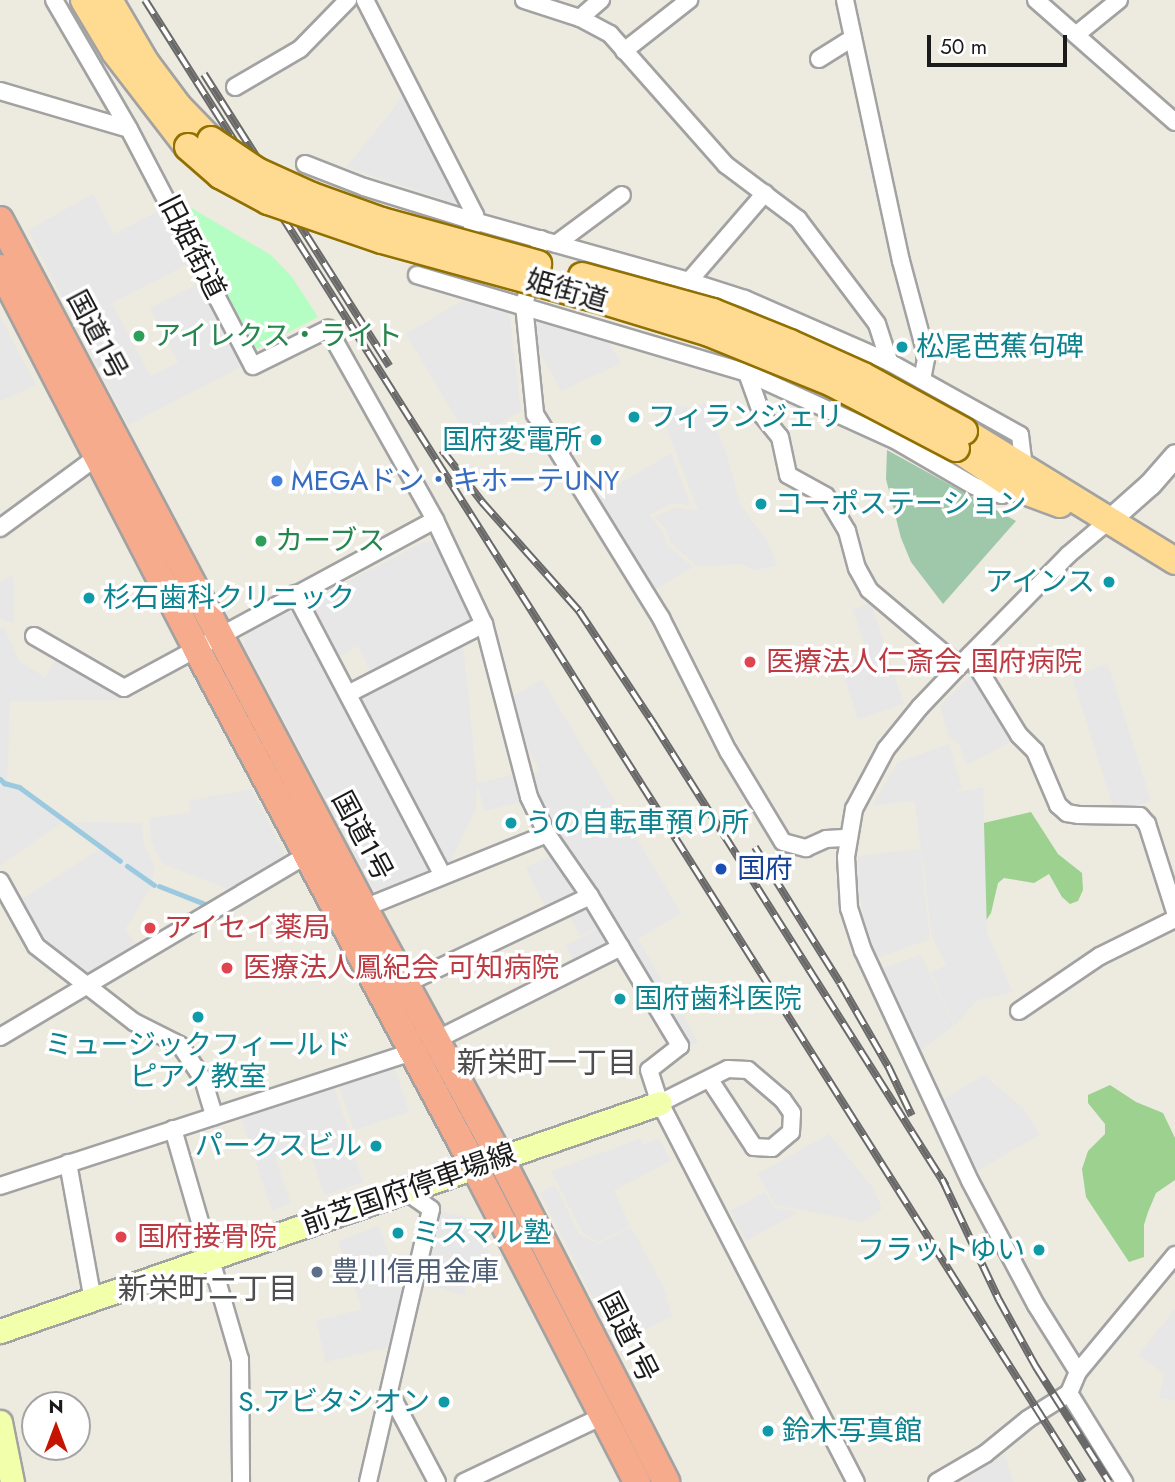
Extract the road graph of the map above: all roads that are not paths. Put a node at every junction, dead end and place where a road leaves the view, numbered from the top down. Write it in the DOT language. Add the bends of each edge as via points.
graph roads {
  1 [pos="54,0"];
  2 [pos="84,0"];
  3 [pos="109,0"];
  4 [pos="348,0"];
  5 [pos="365,0"];
  6 [pos="524,0"];
  7 [pos="601,0"];
  8 [pos="689,0"];
  9 [pos="845,0"];
  10 [pos="1036,0"];
  11 [pos="1119,0"];
  12 [pos="580,19"];
  13 [pos="1077,34"];
  14 [pos="853,38"];
  15 [pos="624,51"];
  16 [pos="819,59"];
  17 [pos="235,87"];
  18 [pos="0,92"];
  19 [pos="1175,122"];
  20 [pos="129,129"];
  21 [pos="305,164"];
  22 [pos="765,193"];
  23 [pos="622,195"];
  24 [pos="0,220"];
  25 [pos="474,221"];
  26 [pos="549,241"];
  27 [pos="0,268"];
  28 [pos="417,275"];
  29 [pos="689,281"];
  30 [pos="457,286"];
  31 [pos="524,305"];
  32 [pos="889,362"];
  33 [pos="747,373"];
  34 [pos="922,380"];
  35 [pos="960,440"];
  36 [pos="1175,455"];
  37 [pos="98,456"];
  38 [pos="1019,478"];
  39 [pos="435,520"];
  40 [pos="1107,522"];
  41 [pos="0,528"];
  42 [pos="1175,561"];
  43 [pos="295,594"];
  44 [pos="484,624"];
  45 [pos="220,635"];
  46 [pos="34,636"];
  47 [pos="196,648"];
  48 [pos="964,661"];
  49 [pos="348,694"];
  50 [pos="547,834"];
  51 [pos="848,838"];
  52 [pos="305,856"];
  53 [pos="443,876"];
  54 [pos="0,881"];
  55 [pos="590,896"];
  56 [pos="364,908"];
  57 [pos="1175,912"];
  58 [pos="1175,919"];
  59 [pos="621,947"];
  60 [pos="405,984"];
  61 [pos="85,986"];
  62 [pos="1019,1010"];
  63 [pos="0,1037"];
  64 [pos="436,1040"];
  65 [pos="412,1052"];
  66 [pos="710,1080"];
  67 [pos="660,1103"];
  68 [pos="214,1116"];
  69 [pos="173,1129"];
  70 [pos="499,1157"];
  71 [pos="68,1163"];
  72 [pos="474,1166"];
  73 [pos="0,1186"];
  74 [pos="404,1190"];
  75 [pos="1175,1255"];
  76 [pos="212,1257"];
  77 [pos="93,1301"];
  78 [pos="0,1331"];
  79 [pos="1078,1372"];
  80 [pos="1069,1392"];
  81 [pos="390,1394"];
  82 [pos="603,1416"];
  83 [pos="0,1422"];
  84 [pos="12,1482"];
  85 [pos="241,1482"];
  86 [pos="368,1482"];
  87 [pos="437,1482"];
  88 [pos="464,1482"];
  89 [pos="637,1482"];
  90 [pos="666,1482"];
  91 [pos="856,1482"];
  92 [pos="937,1482"];
  93 [pos="1124,1482"];
  1 -- 20 [label="street"];
  2 -- 35 [label="main road, 姫街道, bridge" via="115,52 188,147 220,175 268,201 382,240 709,333"];
  3 -- 35 [label="main road, 姫街道, bridge" via="178,106 211,140 257,171 382,221 713,312 863,376"];
  4 -- 17 [label="street" via="300,49"];
  5 -- 25 [label="street" via="475,215"];
  6 -- 12 [label="street"];
  7 -- 12 [label="street"];
  8 -- 15 [label="street"];
  9 -- 14 [label="street"];
  10 -- 13 [label="street"];
  11 -- 13 [label="street"];
  12 -- 15 [label="street" via="610,34"];
  13 -- 19 [label="street"];
  14 -- 16 [label="street"];
  14 -- 34 [label="street" via="924,347"];
  15 -- 22 [label="street" via="726,165"];
  18 -- 20 [label="street"];
  20 -- 39 [label="street, 旧姫街道" via="253,366 328,329"];
  21 -- 25 [label="street"];
  22 -- 29 [label="street"];
  22 -- 32 [label="street" via="798,219 826,251 877,324"];
  23 -- 26 [label="street"];
  24 -- 45 [label="highway, 国道1号"];
  25 -- 26 [label="street"];
  25 -- 30 [label="street"];
  26 -- 29 [label="street"];
  26 -- 31 [label="street"];
  27 -- 37 [label="highway, 国道1号"];
  28 -- 30 [label="street"];
  29 -- 32 [label="street" via="745,299"];
  30 -- 31 [label="street"];
  31 -- 33 [label="street"];
  31 -- 51 [label="street" via="535,414 661,618 728,751 783,842 806,848 826,839"];
  32 -- 34 [label="street"];
  33 -- 38 [label="street" via="895,440 974,486 1002,495"];
  33 -- 48 [label="street" via="762,415 780,437 788,475 826,496 847,531 857,568 869,590"];
  34 -- 38 [label="street" via="1020,435"];
  35 -- 38 [label="main road, 姫街道"];
  36 -- 40 [label="street"];
  37 -- 41 [label="street"];
  37 -- 47 [label="highway, 国道1号"];
  38 -- 40 [label="main road, 姫街道"];
  39 -- 43 [label="street"];
  39 -- 44 [label="street"];
  40 -- 42 [label="main road, 姫街道"];
  40 -- 48 [label="street" via="1068,555"];
  43 -- 45 [label="street"];
  43 -- 49 [label="street"];
  44 -- 49 [label="street"];
  44 -- 50 [label="street" via="529,796"];
  45 -- 47 [label="street"];
  45 -- 56 [label="highway, 国道1号"];
  46 -- 47 [label="street" via="124,688"];
  47 -- 52 [label="highway, 国道1号"];
  48 -- 51 [label="street" via="886,749 854,809"];
  48 -- 57 [label="street" via="1035,751 1058,805 1078,816 1140,816 1147,824"];
  49 -- 53 [label="street"];
  50 -- 53 [label="street"];
  50 -- 55 [label="street"];
  51 -- 79 [label="street" via="849,908 863,951 970,1181 1036,1306"];
  52 -- 61 [label="street"];
  52 -- 65 [label="highway, 国道1号"];
  53 -- 56 [label="street"];
  54 -- 61 [label="street" via="36,946"];
  55 -- 59 [label="street"];
  55 -- 60 [label="street"];
  56 -- 60 [label="highway, 国道1号"];
  58 -- 62 [label="street" via="1100,956"];
  59 -- 64 [label="street"];
  59 -- 67 [label="street" via="680,1046 649,1070"];
  60 -- 64 [label="highway, 国道1号"];
  61 -- 63 [label="street"];
  61 -- 68 [label="street" via="134,1022 180,1045 203,1079"];
  64 -- 70 [label="highway, 国道1号"];
  65 -- 68 [label="street"];
  65 -- 72 [label="highway, 国道1号"];
  66 -- 66 [label="street" via="728,1069 748,1070 783,1100 792,1113 791,1132 772,1148 754,1147"];
  66 -- 67 [label="street"];
  67 -- 70 [label="main road, 前芝国府停車場線"];
  67 -- 91 [label="street"];
  68 -- 69 [label="street"];
  69 -- 71 [label="street"];
  69 -- 76 [label="street"];
  70 -- 72 [label="main road, 前芝国府停車場線"];
  70 -- 90 [label="highway, 国道1号"];
  71 -- 73 [label="street"];
  71 -- 77 [label="street"];
  72 -- 74 [label="main road, 前芝国府停車場線"];
  72 -- 82 [label="highway, 国道1号"];
  74 -- 76 [label="main road, 前芝国府停車場線"];
  74 -- 81 [label="street" via="431,1209"];
  75 -- 79 [label="street"];
  76 -- 77 [label="main road, 前芝国府停車場線"];
  76 -- 85 [label="street" via="240,1359"];
  77 -- 78 [label="main road, 前芝国府停車場線"];
  79 -- 80 [label="street"];
  80 -- 92 [label="street" via="985,1454"];
  80 -- 93 [label="street"];
  81 -- 86 [label="street"];
  81 -- 87 [label="street"];
  82 -- 88 [label="street"];
  82 -- 89 [label="highway, 国道1号"];
  83 -- 84 [label="main road"];
}
